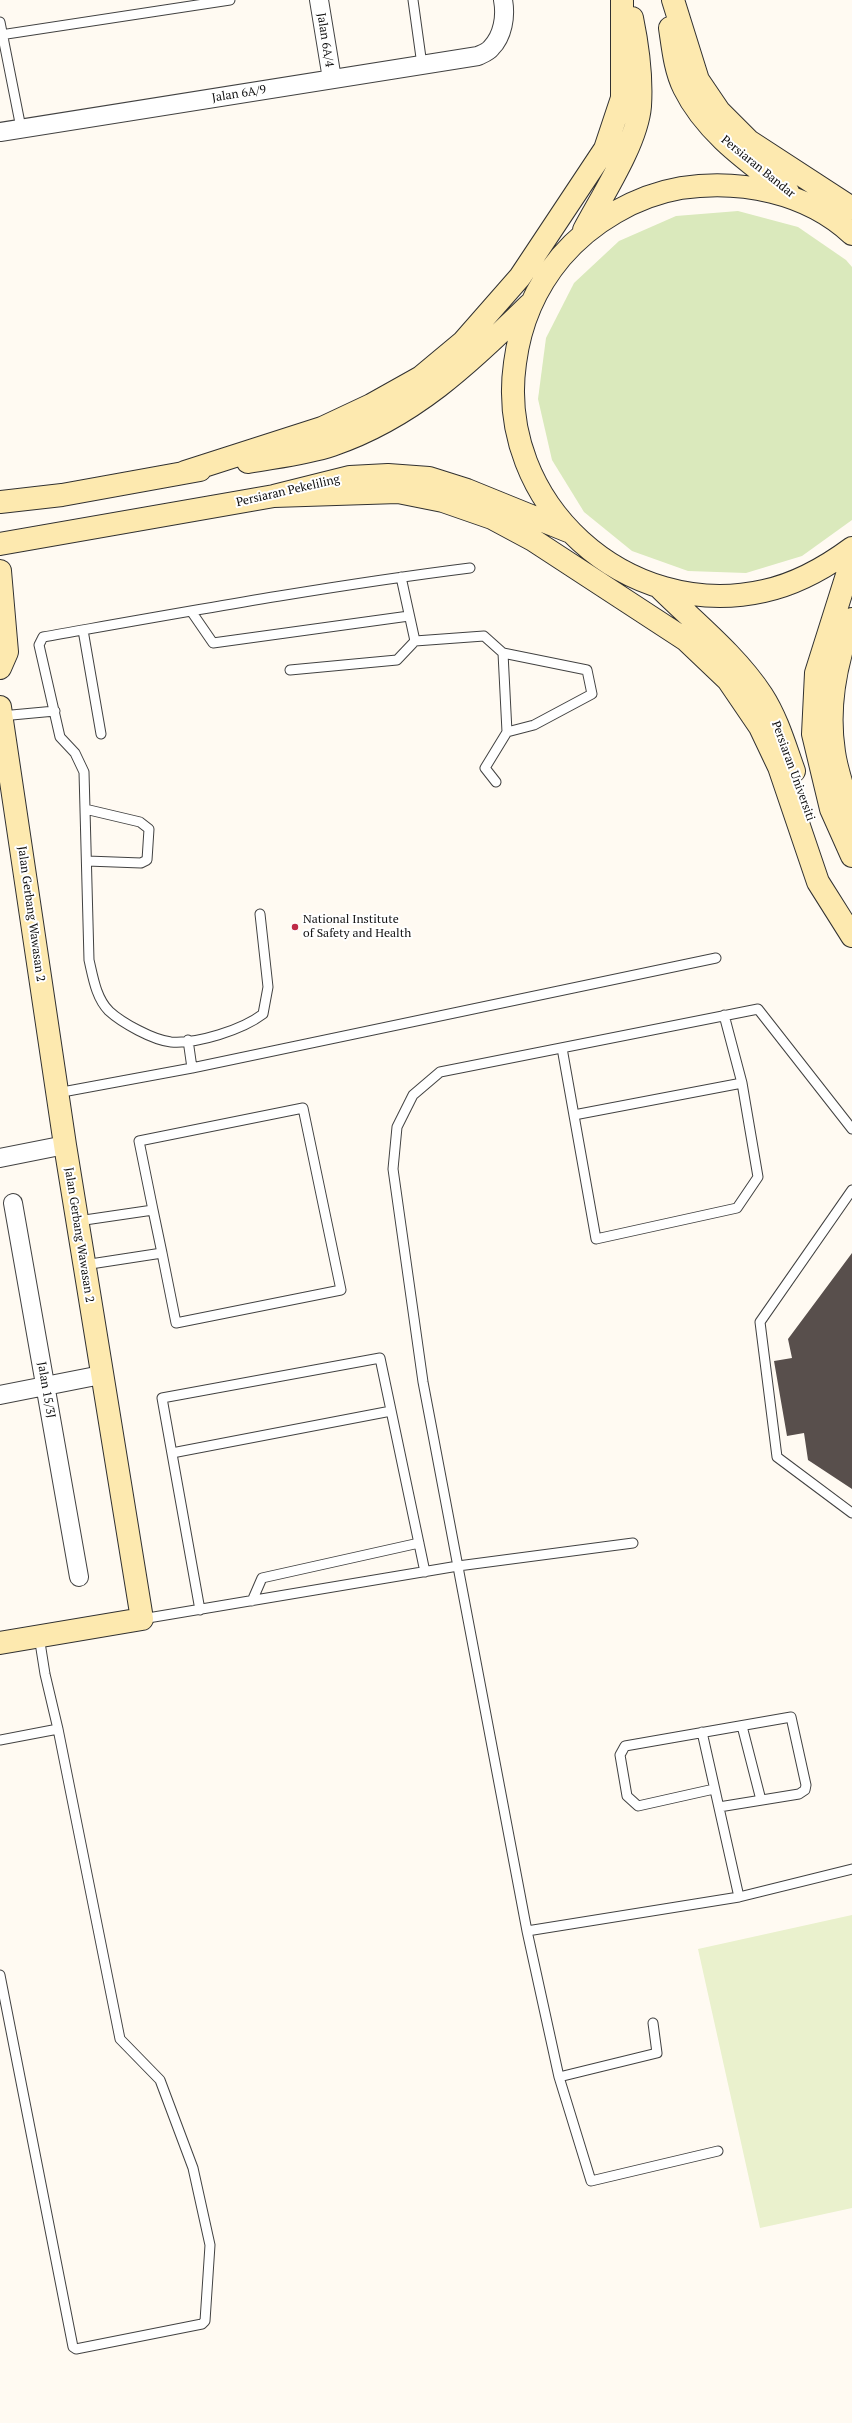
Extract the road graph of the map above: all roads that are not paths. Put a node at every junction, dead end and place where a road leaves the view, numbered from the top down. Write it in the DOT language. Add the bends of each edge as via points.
graph roads {
  1 [pos="230,0"];
  2 [pos="319,0"];
  3 [pos="413,0"];
  4 [pos="503,0"];
  5 [pos="622,0"];
  6 [pos="628,0"];
  7 [pos="665,0"];
  8 [pos="672,0"];
  9 [pos="0,22"];
  10 [pos="1,35"];
  11 [pos="422,65"];
  12 [pos="332,79"];
  13 [pos="21,128"];
  14 [pos="0,132"];
  15 [pos="802,202"];
  16 [pos="852,208"];
  17 [pos="852,234"];
  18 [pos="580,237"];
  19 [pos="532,302"];
  20 [pos="185,472"];
  21 [pos="274,496"];
  22 [pos="0,502"];
  23 [pos="568,531"];
  24 [pos="0,544"];
  25 [pos="852,548"];
  26 [pos="852,559"];
  27 [pos="470,568"];
  28 [pos="0,571"];
  29 [pos="401,577"];
  30 [pos="660,587"];
  31 [pos="191,610"];
  32 [pos="409,616"];
  33 [pos="852,619"];
  34 [pos="83,630"];
  35 [pos="415,641"];
  36 [pos="503,653"];
  37 [pos="0,668"];
  38 [pos="290,670"];
  39 [pos="55,711"];
  40 [pos="1,712"];
  41 [pos="507,732"];
  42 [pos="100,734"];
  43 [pos="4,761"];
  44 [pos="496,782"];
  45 [pos="85,809"];
  46 [pos="852,818"];
  47 [pos="852,856"];
  48 [pos="87,861"];
  49 [pos="260,914"];
  50 [pos="852,919"];
  51 [pos="852,936"];
  52 [pos="716,958"];
  53 [pos="724,1015"];
  54 [pos="188,1040"];
  55 [pos="562,1048"];
  56 [pos="192,1068"];
  57 [pos="742,1083"];
  58 [pos="57,1093"];
  59 [pos="574,1115"];
  60 [pos="852,1129"];
  61 [pos="65,1145"];
  62 [pos="0,1158"];
  63 [pos="852,1190"];
  64 [pos="13,1203"];
  65 [pos="153,1210"];
  66 [pos="78,1221"];
  67 [pos="162,1253"];
  68 [pos="84,1265"];
  69 [pos="101,1375"];
  70 [pos="45,1386"];
  71 [pos="0,1395"];
  72 [pos="391,1411"];
  73 [pos="172,1454"];
  74 [pos="852,1513"];
  75 [pos="633,1543"];
  76 [pos="419,1544"];
  77 [pos="458,1566"];
  78 [pos="425,1572"];
  79 [pos="79,1577"];
  80 [pos="252,1601"];
  81 [pos="200,1610"];
  82 [pos="142,1619"];
  83 [pos="39,1636"];
  84 [pos="0,1643"];
  85 [pos="742,1726"];
  86 [pos="58,1729"];
  87 [pos="702,1732"];
  88 [pos="0,1740"];
  89 [pos="714,1789"];
  90 [pos="760,1800"];
  91 [pos="719,1807"];
  92 [pos="852,1869"];
  93 [pos="739,1896"];
  94 [pos="528,1931"];
  95 [pos="0,1975"];
  96 [pos="653,2024"];
  97 [pos="559,2077"];
  98 [pos="718,2151"];
  1 -- 10 [label="lane"];
  2 -- 12 [label="street, Jalan 6A/4"];
  3 -- 11 [label="lane"];
  4 -- 11 [label="street, Jalan 6A/9" via="505,9 501,32 491,49 478,56"];
  5 -- 20 [label="main road" via="622,98 605,149 520,277 463,342 421,377 372,405 322,428"];
  6 -- 18 [label="main road" via="640,60 640,107 625,152"];
  7 -- 15 [label="main road, Persiaran Bandar" via="679,74 684,88 701,116 729,145"];
  8 -- 16 [label="main road" via="698,80 719,111 749,141"];
  9 -- 10 [label="lane"];
  10 -- 13 [label="lane"];
  11 -- 12 [label="street, Jalan 6A/9"];
  12 -- 13 [label="street, Jalan 6A/9"];
  13 -- 14 [label="street, Jalan 6A/9"];
  15 -- 17 [label="main road" via="842,225"];
  15 -- 18 [label="main road" via="770,191 736,185 669,190 637,201 607,216"];
  18 -- 19 [label="main road" via="553,267"];
  19 -- 20 [label="main road" via="473,360 405,412 332,445 284,456"];
  19 -- 23 [label="main road" via="518,341 512,381 515,422 528,468 543,498"];
  20 -- 22 [label="main road" via="62,495"];
  21 -- 23 [label="main road, Persiaran Pekeliling" via="350,476 429,478 487,497"];
  21 -- 24 [label="main road, Persiaran Pekeliling"];
  21 -- 51 [label="main road" via="398,492 443,501 492,518 533,540 686,640 728,680 760,728 779,767 818,882"];
  23 -- 30 [label="main road" via="610,565 634,578"];
  25 -- 30 [label="main road" via="829,565 797,581 764,591 729,596 701,595"];
  26 -- 47 [label="main road, Persiaran Universiti" via="816,673 813,734 830,809"];
  27 -- 29 [label="lane"];
  28 -- 37 [label="main road" via="7,652"];
  29 -- 31 [label="lane"];
  29 -- 32 [label="lane"];
  30 -- 50 [label="main road, Persiaran Universiti" via="740,666 763,696 781,732 822,857"];
  31 -- 32 [label="lane" via="213,643"];
  31 -- 34 [label="lane"];
  32 -- 35 [label="lane"];
  33 -- 46 [label="main road" via="842,644 832,699 834,752"];
  34 -- 39 [label="lane" via="43,637 39,645"];
  34 -- 42 [label="lane"];
  35 -- 36 [label="lane" via="484,636"];
  35 -- 38 [label="lane" via="397,660"];
  36 -- 41 [label="lane"];
  36 -- 41 [label="lane" via="587,670 592,694 534,725"];
  39 -- 40 [label="lane"];
  39 -- 45 [label="lane" via="60,737 75,754 84,772"];
  40 -- 43 [label="main road, Jalan Gerbang Wawasan 2"];
  41 -- 44 [label="lane" via="485,768"];
  43 -- 58 [label="main road, Jalan Gerbang Wawasan 2"];
  45 -- 48 [label="lane"];
  45 -- 48 [label="lane" via="140,822 149,829 147,860"];
  48 -- 54 [label="lane" via="89,960 96,988 108,1010 145,1034 171,1042"];
  49 -- 54 [label="lane" via="268,987 263,1014 251,1023 207,1038"];
  52 -- 56 [label="lane"];
  53 -- 55 [label="lane"];
  53 -- 57 [label="lane"];
  53 -- 60 [label="lane" via="758,1009"];
  54 -- 56 [label="lane"];
  55 -- 59 [label="lane"];
  55 -- 77 [label="lane" via="440,1072 414,1094 397,1128 393,1170 423,1382"];
  56 -- 58 [label="lane"];
  57 -- 59 [label="lane"];
  57 -- 59 [label="lane" via="758,1177 737,1208 596,1239"];
  58 -- 61 [label="main road, Jalan Gerbang Wawasan 2"];
  61 -- 62 [label="street"];
  61 -- 66 [label="main road, Jalan Gerbang Wawasan 2"];
  63 -- 74 [label="lane" via="760,1322 777,1457"];
  64 -- 70 [label="street, Jalan 15/3J"];
  65 -- 66 [label="lane"];
  65 -- 67 [label="lane"];
  65 -- 67 [label="lane" via="139,1141 303,1108 341,1290 176,1323"];
  66 -- 68 [label="main road, Jalan Gerbang Wawasan 2"];
  67 -- 68 [label="lane"];
  68 -- 69 [label="main road, Jalan Gerbang Wawasan 2"];
  69 -- 70 [label="street"];
  69 -- 82 [label="main road, Jalan Gerbang Wawasan 2"];
  70 -- 71 [label="street"];
  70 -- 79 [label="street, Jalan 15/3J"];
  72 -- 73 [label="lane"];
  72 -- 73 [label="lane" via="380,1358 162,1398"];
  72 -- 76 [label="lane"];
  73 -- 81 [label="lane"];
  75 -- 77 [label="lane"];
  76 -- 78 [label="lane"];
  76 -- 80 [label="lane" via="262,1578"];
  77 -- 78 [label="lane"];
  77 -- 94 [label="lane"];
  78 -- 80 [label="lane"];
  80 -- 81 [label="lane"];
  81 -- 82 [label="lane"];
  82 -- 83 [label="main road"];
  83 -- 84 [label="main road"];
  83 -- 86 [label="lane"];
  85 -- 87 [label="lane"];
  85 -- 90 [label="lane"];
  85 -- 90 [label="lane" via="791,1717 805,1790 799,1794"];
  86 -- 88 [label="lane"];
  86 -- 95 [label="lane" via="120,2039 160,2080 193,2168 210,2245 205,2320 202,2324 76,2349 73,2347"];
  87 -- 89 [label="lane"];
  87 -- 89 [label="lane" via="625,1746 620,1755 627,1796 638,1806"];
  89 -- 91 [label="lane"];
  90 -- 91 [label="lane"];
  91 -- 93 [label="lane"];
  92 -- 93 [label="lane"];
  93 -- 94 [label="lane"];
  94 -- 97 [label="lane"];
  96 -- 97 [label="lane" via="657,2053"];
  97 -- 98 [label="lane" via="591,2181"];
}
